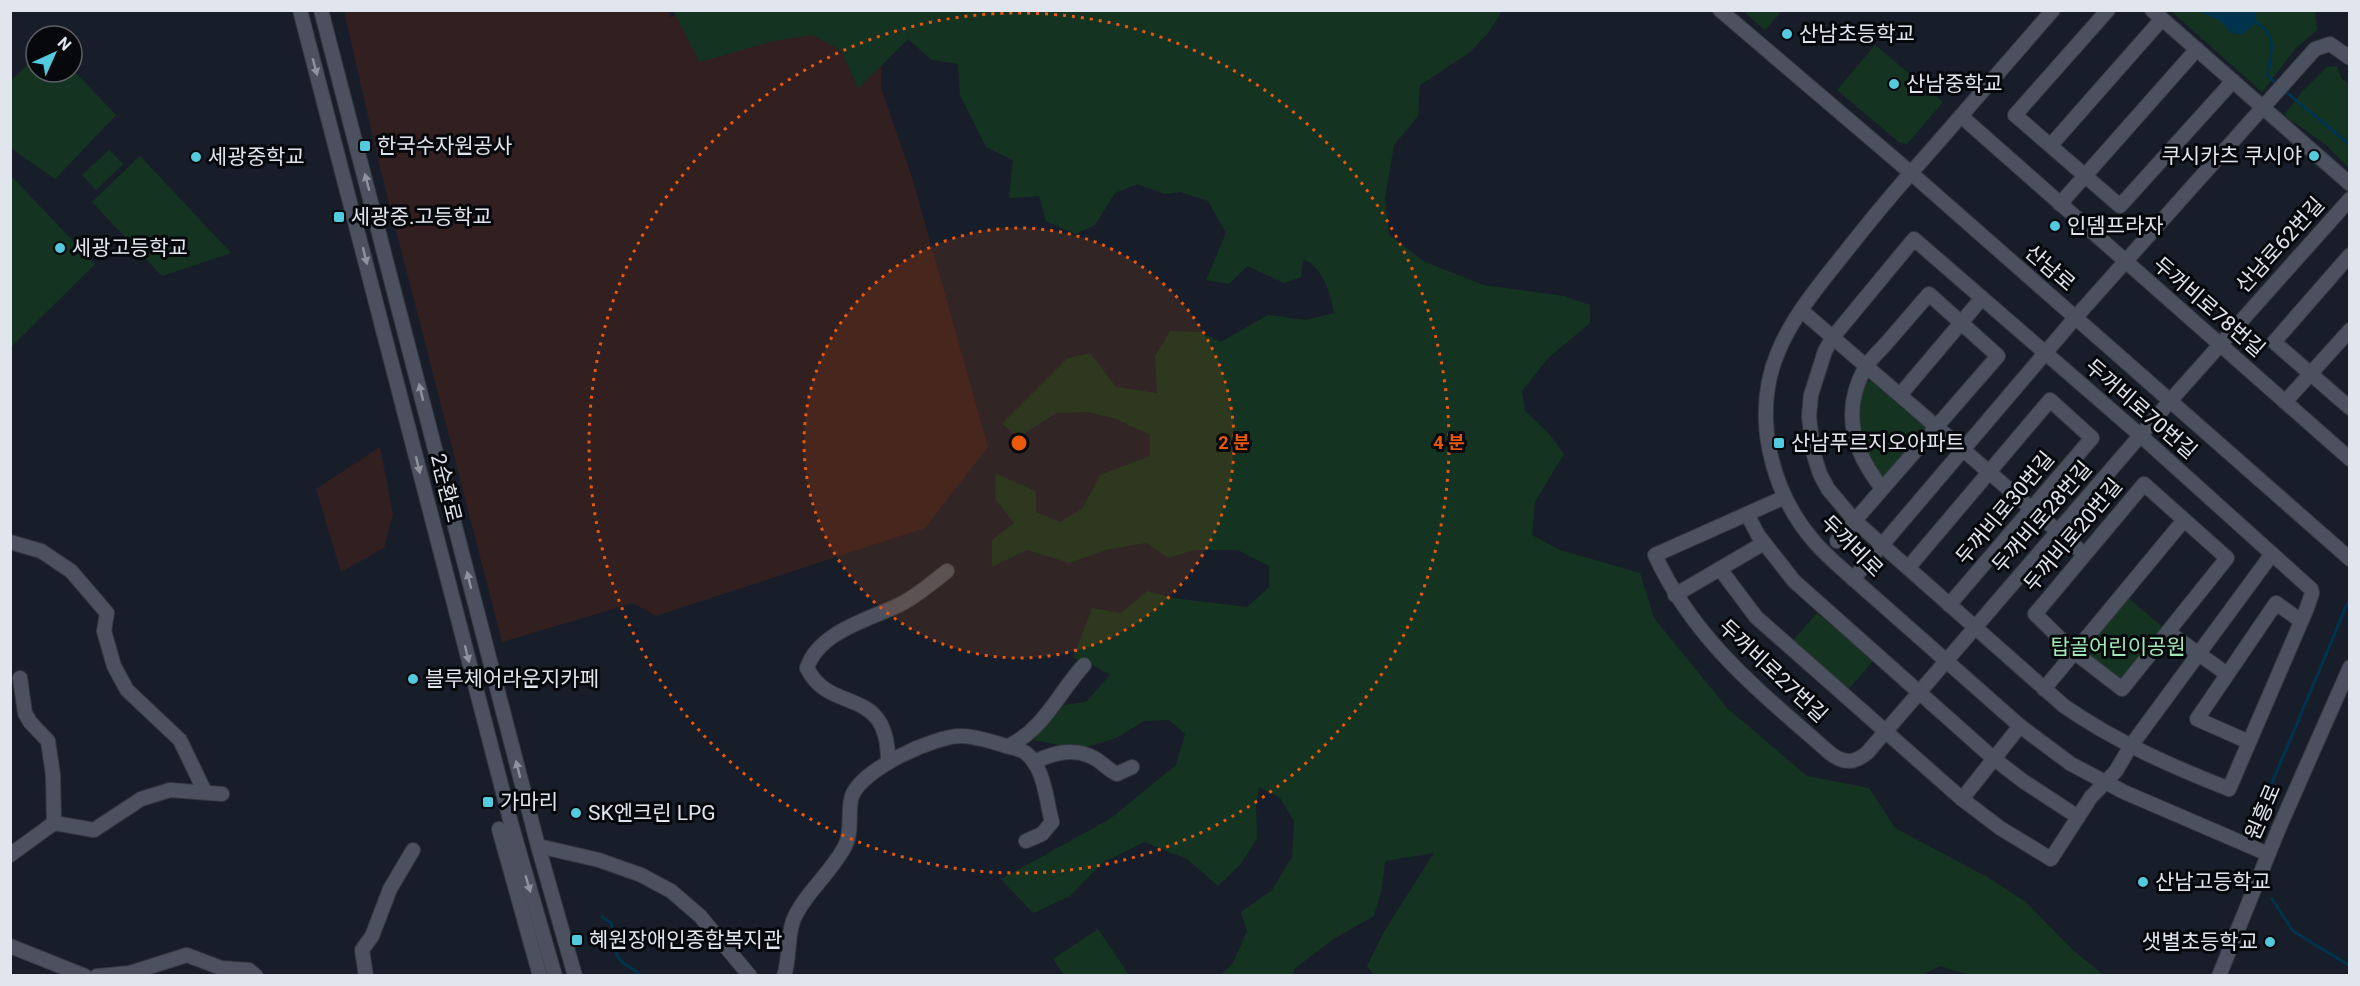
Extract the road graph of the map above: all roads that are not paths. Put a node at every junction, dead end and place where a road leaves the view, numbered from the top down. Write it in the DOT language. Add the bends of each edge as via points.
graph roads {
  1 [pos="300,10"];
  2 [pos="321,10"];
  3 [pos="1720,10"];
  4 [pos="2053,10"];
  5 [pos="2108,10"];
  6 [pos="2157,15"];
  7 [pos="2197,49"];
  8 [pos="2349,58"];
  9 [pos="2233,81"];
  10 [pos="2262,107"];
  11 [pos="1961,116"];
  12 [pos="2051,145"];
  13 [pos="1911,173"];
  14 [pos="2085,176"];
  15 [pos="2349,184"];
  16 [pos="2349,199"];
  17 [pos="2060,204"];
  18 [pos="2349,255"];
  19 [pos="2125,261"];
  20 [pos="1982,298"];
  21 [pos="1801,310"];
  22 [pos="2075,318"];
  23 [pos="1961,323"];
  24 [pos="2345,334"];
  25 [pos="1833,337"];
  26 [pos="2219,344"];
  27 [pos="2045,353"];
  28 [pos="1866,366"];
  29 [pos="2311,374"];
  30 [pos="1900,394"];
  31 [pos="2170,400"];
  32 [pos="2285,402"];
  33 [pos="2348,405"];
  34 [pos="1936,426"];
  35 [pos="2140,435"];
  36 [pos="1963,449"];
  37 [pos="2349,459"];
  38 [pos="1989,472"];
  39 [pos="1882,488"];
  40 [pos="1785,496"];
  41 [pos="2032,509"];
  42 [pos="1747,514"];
  43 [pos="2184,520"];
  44 [pos="1855,521"];
  45 [pos="2058,531"];
  46 [pos="1838,541"];
  47 [pos="10,542"];
  48 [pos="1764,543"];
  49 [pos="1881,545"];
  50 [pos="2084,554"];
  51 [pos="2272,554"];
  52 [pos="2349,559"];
  53 [pos="1908,568"];
  54 [pos="1720,569"];
  55 [pos="947,571"];
  56 [pos="1853,579"];
  57 [pos="1675,595"];
  58 [pos="1949,605"];
  59 [pos="2301,621"];
  60 [pos="1975,628"];
  61 [pos="2168,632"];
  62 [pos="2074,652"];
  63 [pos="2198,654"];
  64 [pos="1946,661"];
  65 [pos="1083,665"];
  66 [pos="2349,667"];
  67 [pos="2227,674"];
  68 [pos="20,678"];
  69 [pos="2044,689"];
  70 [pos="1920,692"];
  71 [pos="2020,726"];
  72 [pos="1886,731"];
  73 [pos="2249,742"];
  74 [pos="1008,747"];
  75 [pos="2130,747"];
  76 [pos="1993,758"];
  77 [pos="1034,762"];
  78 [pos="888,763"];
  79 [pos="1132,767"];
  80 [pos="2105,783"];
  81 [pos="205,792"];
  82 [pos="222,794"];
  83 [pos="1962,799"];
  84 [pos="2078,817"];
  85 [pos="54,823"];
  86 [pos="499,829"];
  87 [pos="1026,841"];
  88 [pos="538,846"];
  89 [pos="413,850"];
  90 [pos="2268,854"];
  91 [pos="10,855"];
  92 [pos="10,946"];
  93 [pos="85,975"];
  94 [pos="97,975"];
  95 [pos="256,975"];
  96 [pos="366,975"];
  97 [pos="540,975"];
  98 [pos="555,975"];
  99 [pos="575,975"];
  100 [pos="750,975"];
  101 [pos="784,975"];
  102 [pos="2219,975"];
  1 -- 98 [label="street, 2순환로, one-way" via="512,827"];
  88 -- 2 [label="street, 2순환로, one-way"];
  3 -- 13 [label="street, 산남로"];
  4 -- 11 [label="street, 두꺼비로"];
  5 -- 12 [label="street" via="2015,115"];
  6 -- 7 [label="street"];
  6 -- 12 [label="street"];
  7 -- 9 [label="street"];
  7 -- 14 [label="street"];
  8 -- 10 [label="street" via="2330,44 2315,49"];
  9 -- 10 [label="street"];
  9 -- 14 [label="street" via="2120,206"];
  10 -- 15 [label="street"];
  10 -- 19 [label="street"];
  11 -- 13 [label="street, 두꺼비로"];
  11 -- 17 [label="street, 두꺼비로78번길"];
  12 -- 14 [label="street"];
  13 -- 21 [label="street, 두꺼비로"];
  13 -- 22 [label="street, 산남로"];
  14 -- 17 [label="street"];
  16 -- 26 [label="street, 산남로62번길"];
  17 -- 19 [label="street, 두꺼비로78번길"];
  18 -- 29 [label="street" via="2274,342"];
  19 -- 22 [label="street"];
  19 -- 26 [label="street, 두꺼비로78번길"];
  20 -- 23 [label="street"];
  20 -- 25 [label="street, 두꺼비로70번길" via="1914,240"];
  20 -- 27 [label="street, 두꺼비로70번길"];
  21 -- 25 [label="street"];
  21 -- 40 [label="street, 두꺼비로" via="1777,354 1768,386 1769,447"];
  22 -- 27 [label="street"];
  22 -- 31 [label="street, 산남로"];
  23 -- 28 [label="street" via="1929,294"];
  23 -- 30 [label="street"];
  23 -- 34 [label="street" via="1998,356"];
  24 -- 29 [label="street"];
  25 -- 28 [label="street"];
  25 -- 44 [label="street" via="1815,375 1810,435 1820,474"];
  26 -- 31 [label="street, 산남로62번길"];
  26 -- 32 [label="street, 두꺼비로78번길"];
  27 -- 35 [label="street, 두꺼비로70번길"];
  27 -- 36 [label="street"];
  28 -- 30 [label="street"];
  28 -- 39 [label="street" via="1855,395 1853,430 1864,463"];
  29 -- 32 [label="street"];
  29 -- 33 [label="street"];
  30 -- 34 [label="street"];
  31 -- 35 [label="street, 두꺼비로28번길"];
  31 -- 52 [label="street, 산남로"];
  32 -- 37 [label="street, 두꺼비로78번길"];
  34 -- 36 [label="street"];
  34 -- 39 [label="street"];
  35 -- 45 [label="street, 두꺼비로28번길"];
  35 -- 51 [label="street, 두꺼비로70번길"];
  36 -- 38 [label="street"];
  36 -- 49 [label="street"];
  38 -- 41 [label="street"];
  38 -- 41 [label="street, 두꺼비로30번길" via="2050,400 2092,438"];
  38 -- 53 [label="street"];
  39 -- 44 [label="street"];
  40 -- 42 [label="street"];
  40 -- 56 [label="street, 두꺼비로" via="1812,540"];
  41 -- 45 [label="street"];
  41 -- 58 [label="street, 두꺼비로30번길"];
  42 -- 48 [label="street"];
  42 -- 57 [label="street, 두꺼비로27번길" via="1654,555"];
  43 -- 50 [label="street, 두꺼비로20번길" via="2144,484"];
  43 -- 61 [label="street, 두꺼비로20번길" via="2227,558"];
  43 -- 62 [label="street"];
  44 -- 46 [label="street"];
  44 -- 49 [label="street"];
  45 -- 50 [label="street"];
  45 -- 60 [label="street, 두꺼비로28번길"];
  47 -- 81 [label="street" via="41,551 71,571 107,613 104,631 114,666 127,690 180,740"];
  48 -- 54 [label="street"];
  48 -- 70 [label="street" via="1794,581"];
  49 -- 53 [label="street"];
  49 -- 56 [label="street"];
  50 -- 62 [label="street, 두꺼비로20번길" via="2036,614"];
  51 -- 59 [label="street, 두꺼비로70번길" via="2311,589"];
  51 -- 63 [label="street"];
  53 -- 58 [label="street"];
  54 -- 57 [label="street"];
  54 -- 72 [label="street, 두꺼비로27번길" via="1756,617"];
  55 -- 78 [label="street" via="903,603 844,628 809,661 810,675 823,687 877,716 888,746"];
  56 -- 64 [label="street, 두꺼비로"];
  57 -- 72 [label="street, 두꺼비로27번길" via="1726,660 1839,760 1856,761"];
  58 -- 60 [label="street"];
  59 -- 67 [label="street" via="2276,603"];
  59 -- 73 [label="street, 두꺼비로70번길"];
  60 -- 64 [label="street, 두꺼비로28번길"];
  60 -- 69 [label="street"];
  61 -- 62 [label="street, 두꺼비로20번길" via="2122,689"];
  61 -- 63 [label="street"];
  62 -- 69 [label="street"];
  63 -- 67 [label="street"];
  63 -- 75 [label="street"];
  64 -- 70 [label="street, 두꺼비로27번길"];
  64 -- 71 [label="street, 두꺼비로"];
  65 -- 74 [label="street" via="1034,729"];
  66 -- 90 [label="street, 원흥로"];
  67 -- 73 [label="street" via="2196,719"];
  68 -- 85 [label="street" via="25,713 48,741"];
  69 -- 75 [label="street" via="2091,725"];
  70 -- 72 [label="street, 두꺼비로27번길"];
  70 -- 76 [label="street"];
  71 -- 76 [label="street"];
  71 -- 80 [label="street, 두꺼비로"];
  72 -- 83 [label="street, 두꺼비로27번길"];
  73 -- 75 [label="street, 두꺼비로70번길" via="2229,789"];
  74 -- 77 [label="street" via="1026,752"];
  74 -- 78 [label="street" via="962,736 918,747"];
  75 -- 80 [label="street"];
  76 -- 83 [label="street"];
  76 -- 84 [label="street"];
  77 -- 79 [label="street" via="1066,751 1094,758 1117,774"];
  77 -- 87 [label="street" via="1052,822 1042,834"];
  78 -- 101 [label="street" via="852,796 846,844 793,922"];
  80 -- 84 [label="street"];
  80 -- 90 [label="street, 두꺼비로"];
  81 -- 82 [label="street"];
  81 -- 85 [label="street" via="170,790 141,800 94,830"];
  83 -- 84 [label="street, 두꺼비로27번길" via="2051,859"];
  85 -- 91 [label="street"];
  86 -- 97 [label="street"];
  88 -- 99 [label="street, 2순환로"];
  88 -- 100 [label="street" via="599,860 671,891 700,916"];
  89 -- 96 [label="street" via="362,950"];
  90 -- 102 [label="street, 원흥로"];
  92 -- 93 [label="street"];
  94 -- 95 [label="street" via="130,973 187,955 221,969 249,970"];
}
